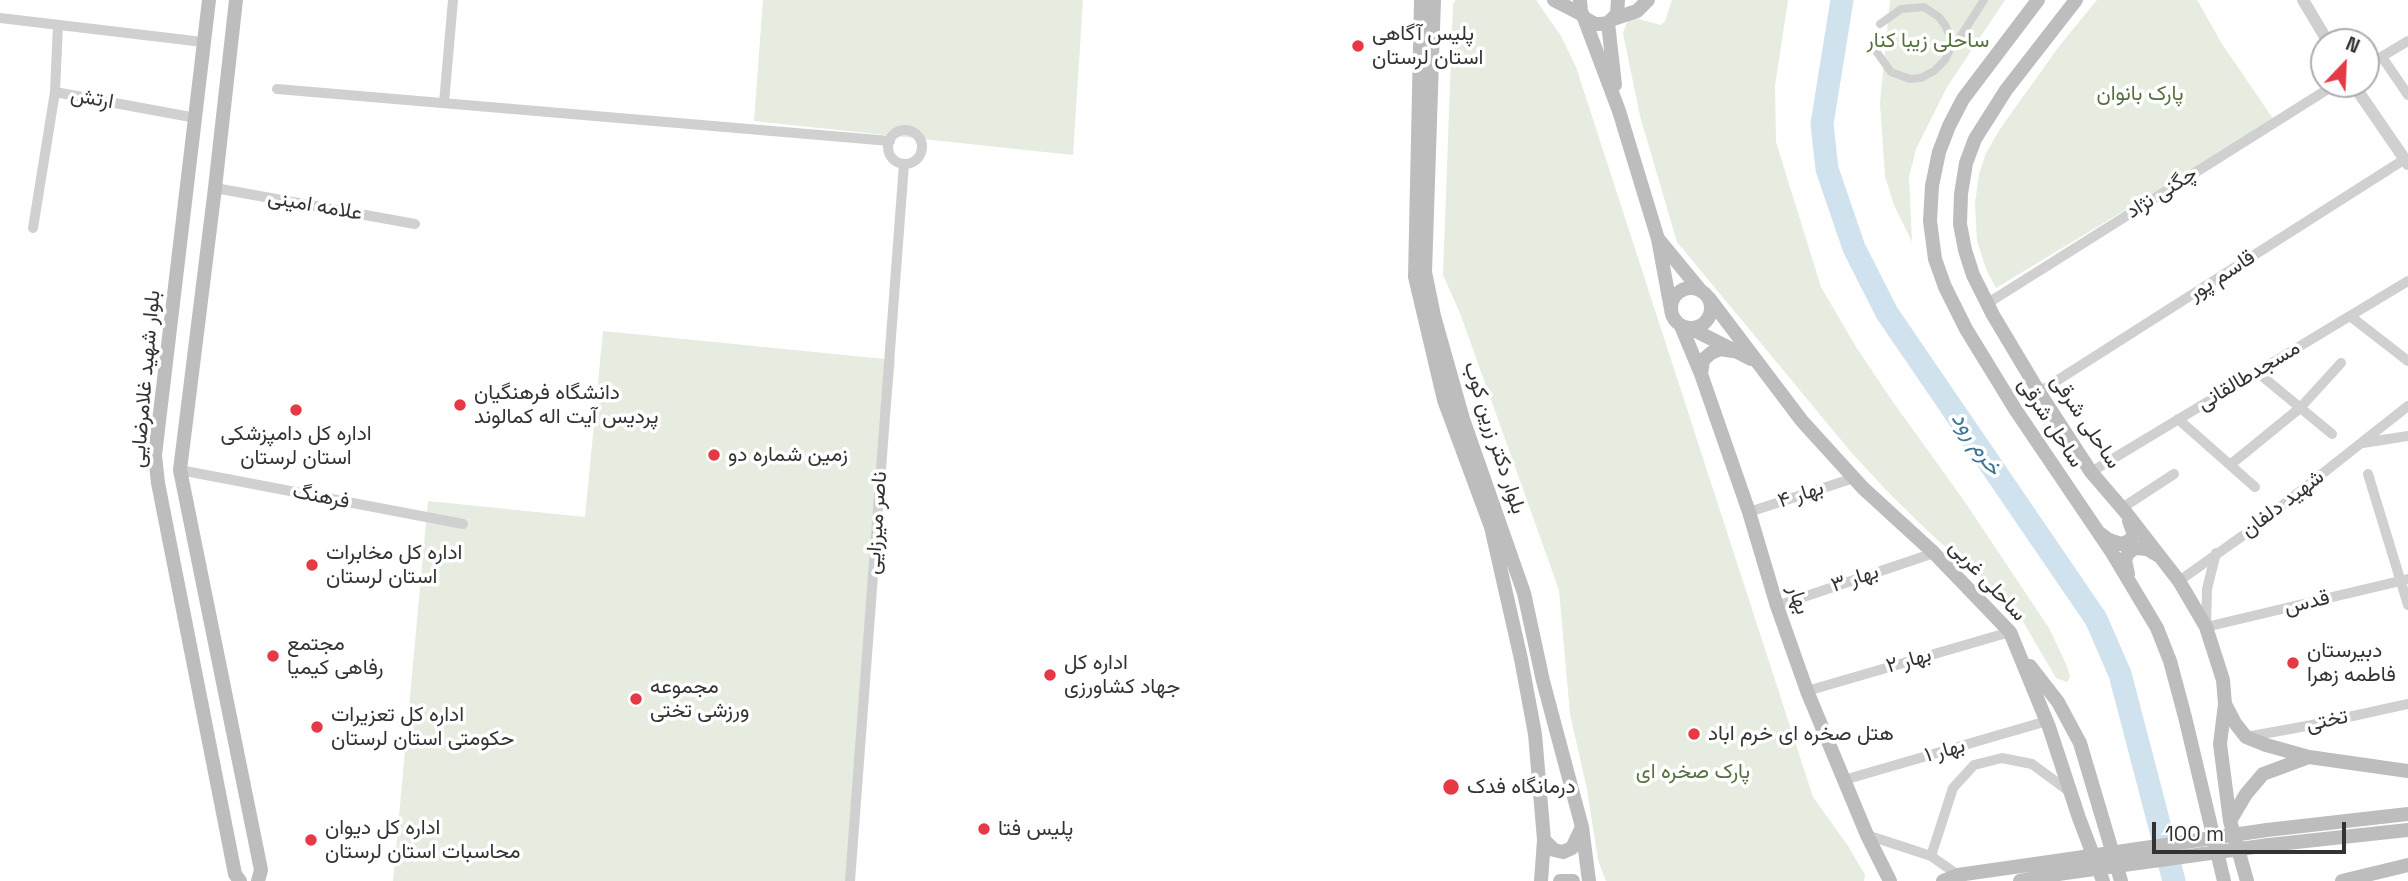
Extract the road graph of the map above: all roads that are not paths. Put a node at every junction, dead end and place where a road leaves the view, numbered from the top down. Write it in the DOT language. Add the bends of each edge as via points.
graph roads {
  1 [pos="209,0"];
  2 [pos="236,0"];
  3 [pos="453,0"];
  4 [pos="1421,0"];
  5 [pos="1434,0"];
  6 [pos="1554,0"];
  7 [pos="1580,0"];
  8 [pos="1618,0"];
  9 [pos="1648,0"];
  10 [pos="1984,0"];
  11 [pos="2038,0"];
  12 [pos="2076,0"];
  13 [pos="2304,0"];
  14 [pos="1583,16"];
  15 [pos="0,18"];
  16 [pos="1610,21"];
  17 [pos="1880,24"];
  18 [pos="58,25"];
  19 [pos="2320,28"];
  20 [pos="2408,41"];
  21 [pos="203,42"];
  22 [pos="1951,47"];
  23 [pos="1876,51"];
  24 [pos="2382,57"];
  25 [pos="277,89"];
  26 [pos="55,92"];
  27 [pos="2408,95"];
  28 [pos="2314,98"];
  29 [pos="2363,98"];
  30 [pos="444,103"];
  31 [pos="1619,110"];
  32 [pos="196,118"];
  33 [pos="890,141"];
  34 [pos="2406,161"];
  35 [pos="904,164"];
  36 [pos="215,188"];
  37 [pos="415,224"];
  38 [pos="33,229"];
  39 [pos="1658,239"];
  40 [pos="2408,281"];
  41 [pos="1705,294"];
  42 [pos="1987,303"];
  43 [pos="1671,309"];
  44 [pos="2350,316"];
  45 [pos="172,319"];
  46 [pos="198,323"];
  47 [pos="1687,327"];
  48 [pos="1736,351"];
  49 [pos="2408,361"];
  50 [pos="1756,362"];
  51 [pos="2341,363"];
  52 [pos="2257,372"];
  53 [pos="1701,374"];
  54 [pos="2039,392"];
  55 [pos="2408,406"];
  56 [pos="2300,408"];
  57 [pos="2178,419"];
  58 [pos="2332,435"];
  59 [pos="2408,436"];
  60 [pos="2363,443"];
  61 [pos="2231,465"];
  62 [pos="180,470"];
  63 [pos="2091,472"];
  64 [pos="2174,474"];
  65 [pos="2368,474"];
  66 [pos="1854,478"];
  67 [pos="2255,487"];
  68 [pos="2124,511"];
  69 [pos="1748,512"];
  70 [pos="463,524"];
  71 [pos="2097,531"];
  72 [pos="2217,552"];
  73 [pos="1934,553"];
  74 [pos="2160,556"];
  75 [pos="2405,580"];
  76 [pos="2179,581"];
  77 [pos="2131,583"];
  78 [pos="2408,605"];
  79 [pos="1777,606"];
  80 [pos="2206,627"];
  81 [pos="2010,632"];
  82 [pos="2019,653"];
  83 [pos="1807,691"];
  84 [pos="2225,704"];
  85 [pos="2408,704"];
  86 [pos="2047,721"];
  87 [pos="2246,737"];
  88 [pos="2308,757"];
  89 [pos="2408,771"];
  90 [pos="1844,780"];
  91 [pos="2070,792"];
  92 [pos="2408,814"];
  93 [pos="2230,821"];
  94 [pos="1582,827"];
  95 [pos="2408,830"];
  96 [pos="1867,835"];
  97 [pos="2268,837"];
  98 [pos="1544,840"];
  99 [pos="1931,856"];
  100 [pos="2408,865"];
  101 [pos="2057,867"];
  102 [pos="1958,875"];
  103 [pos="2248,879"];
  104 [pos="240,881"];
  105 [pos="258,881"];
  106 [pos="850,881"];
  107 [pos="1541,881"];
  108 [pos="1560,881"];
  109 [pos="1573,881"];
  110 [pos="1589,881"];
  111 [pos="1890,881"];
  112 [pos="1943,881"];
  113 [pos="2020,881"];
  114 [pos="2103,881"];
  115 [pos="2121,881"];
  116 [pos="2224,881"];
  117 [pos="2342,881"];
  1 -- 21 [label="main road, بلوار شهید غلامرضایی"];
  2 -- 36 [label="main road, بلوار شهید غلامرضایی"];
  3 -- 30 [label="street"];
  4 -- 98 [label="main road, بلوار دکتر زرین کوب" via="1415,277 1444,400 1491,527 1503,579 1535,734"];
  5 -- 94 [label="main road, بلوار دکتر زرین کوب" via="1425,272 1463,419 1524,593"];
  6 -- 14 [label="main road"];
  7 -- 14 [label="main road"];
  8 -- 16 [label="main road"];
  9 -- 16 [label="main road" via="1637,11"];
  10 -- 22 [label="street"];
  11 -- 71 [label="main road, ساحل شرقی" via="1963,99 1949,126 1932,186 1930,221 1935,259 1966,329"];
  12 -- 42 [label="main road, ساحلی شرقی" via="1989,114 1966,163 1961,224 1973,275"];
  13 -- 19 [label="street"];
  14 -- 16 [label="main road" via="1595,24"];
  14 -- 31 [label="main road"];
  15 -- 18 [label="street"];
  16 -- 31 [label="main road"];
  17 -- 22 [label="street" via="1901,9 1924,8 1945,25"];
  18 -- 21 [label="street"];
  18 -- 26 [label="street, ارتش"];
  20 -- 24 [label="street"];
  21 -- 32 [label="main road, بلوار شهید غلامرضایی"];
  22 -- 23 [label="street" via="1934,71 1910,79 1891,72"];
  24 -- 27 [label="street"];
  25 -- 30 [label="street"];
  26 -- 32 [label="street, ارتش"];
  26 -- 38 [label="street"];
  28 -- 42 [label="street, چگنی نژاد"];
  29 -- 34 [label="street"];
  30 -- 33 [label="street"];
  31 -- 39 [label="main road"];
  32 -- 45 [label="main road, بلوار شهید غلامرضایی"];
  33 -- 35 [label="street" via="891,156"];
  33 -- 35 [label="street" via="903,131 918,136 922,146 919,157"];
  34 -- 54 [label="street, قاسم پور"];
  35 -- 106 [label="street, ناصر میرزایی"];
  36 -- 37 [label="street, علامه امینی"];
  36 -- 46 [label="main road, بلوار شهید غلامرضایی"];
  39 -- 41 [label="main road, ساحلی غربی"];
  39 -- 43 [label="main road"];
  40 -- 44 [label="street, مسجدطالقانی"];
  41 -- 43 [label="main road" via="1691,288 1681,291 1673,298"];
  41 -- 47 [label="main road" via="1712,308 1709,318 1702,326"];
  41 -- 50 [label="main road, ساحلی غربی"];
  42 -- 54 [label="main road, ساحلی شرقی"];
  43 -- 47 [label="main road" via="1674,319"];
  44 -- 49 [label="street"];
  44 -- 52 [label="street, مسجدطالقانی"];
  45 -- 46 [label="main road"];
  45 -- 104 [label="main road, بلوار شهید غلامرضایی" via="155,455 158,483"];
  46 -- 62 [label="main road, بلوار شهید غلامرضایی"];
  47 -- 48 [label="main road"];
  47 -- 53 [label="main road, بهار"];
  48 -- 50 [label="main road"];
  48 -- 53 [label="main road" via="1711,353 1703,360"];
  50 -- 66 [label="main road, ساحلی غربی"];
  51 -- 56 [label="street"];
  52 -- 56 [label="street"];
  52 -- 57 [label="street, مسجدطالقانی"];
  53 -- 69 [label="main road, بهار"];
  54 -- 63 [label="main road, ساحلی شرقی"];
  55 -- 60 [label="street, شهید دلفان"];
  56 -- 58 [label="street"];
  56 -- 61 [label="street"];
  57 -- 61 [label="street"];
  57 -- 63 [label="street, مسجدطالقانی"];
  59 -- 60 [label="street"];
  60 -- 72 [label="street, شهید دلفان"];
  61 -- 67 [label="street"];
  62 -- 70 [label="street, فرهنگ"];
  62 -- 105 [label="main road, بلوار شهید غلامرضایی" via="261,870"];
  63 -- 68 [label="main road, ساحلی شرقی"];
  64 -- 68 [label="street"];
  65 -- 75 [label="street"];
  66 -- 69 [label="street, بهار ۴"];
  66 -- 73 [label="main road, ساحلی غربی"];
  68 -- 71 [label="main road" via="2134,535 2129,541 2121,544"];
  68 -- 74 [label="main road, ساحلی شرقی"];
  69 -- 79 [label="main road, بهار"];
  71 -- 77 [label="main road, ساحل شرقی"];
  72 -- 76 [label="street, شهید دلفان"];
  72 -- 80 [label="street" via="2207,589"];
  73 -- 79 [label="street, بهار ۳"];
  73 -- 81 [label="main road, ساحلی غربی"];
  74 -- 76 [label="main road, ساحلی شرقی"];
  74 -- 77 [label="main road" via="2147,549 2128,553 2125,560"];
  75 -- 78 [label="street"];
  75 -- 80 [label="street, قدس"];
  76 -- 80 [label="main road, ساحلی شرقی"];
  77 -- 116 [label="main road, ساحل شرقی" via="2170,662"];
  79 -- 83 [label="main road, بهار"];
  80 -- 84 [label="main road, ساحلی شرقی" via="2223,680"];
  81 -- 82 [label="main road, ساحلی غربی"];
  81 -- 83 [label="street, بهار ۲"];
  82 -- 86 [label="main road, ساحلی غربی"];
  82 -- 115 [label="main road" via="2058,702 2080,743"];
  83 -- 90 [label="main road, بهار"];
  84 -- 87 [label="main road"];
  84 -- 93 [label="main road, ساحلی شرقی" via="2220,744"];
  85 -- 87 [label="street, تختی"];
  86 -- 90 [label="street, بهار ۱"];
  86 -- 91 [label="main road, ساحلی غربی"];
  87 -- 88 [label="main road"];
  88 -- 89 [label="main road"];
  88 -- 93 [label="main road" via="2263,774"];
  90 -- 96 [label="main road, بهار"];
  91 -- 99 [label="street" via="2032,764 2002,758 1974,765 1953,788"];
  91 -- 114 [label="main road, ساحلی غربی"];
  92 -- 97 [label="main road"];
  93 -- 103 [label="main road, ساحلی شرقی"];
  94 -- 98 [label="main road" via="1572,848 1563,852"];
  94 -- 110 [label="main road, بلوار دکتر زرین کوب"];
  95 -- 97 [label="main road"];
  96 -- 99 [label="street"];
  96 -- 111 [label="main road, بهار"];
  97 -- 101 [label="main road, bridge"];
  98 -- 107 [label="main road, بلوار دکتر زرین کوب"];
  99 -- 102 [label="street"];
  100 -- 117 [label="main road"];
  101 -- 102 [label="main road"];
  101 -- 113 [label="main road"];
  102 -- 112 [label="main road"];
  108 -- 109 [label="main road"];
}
